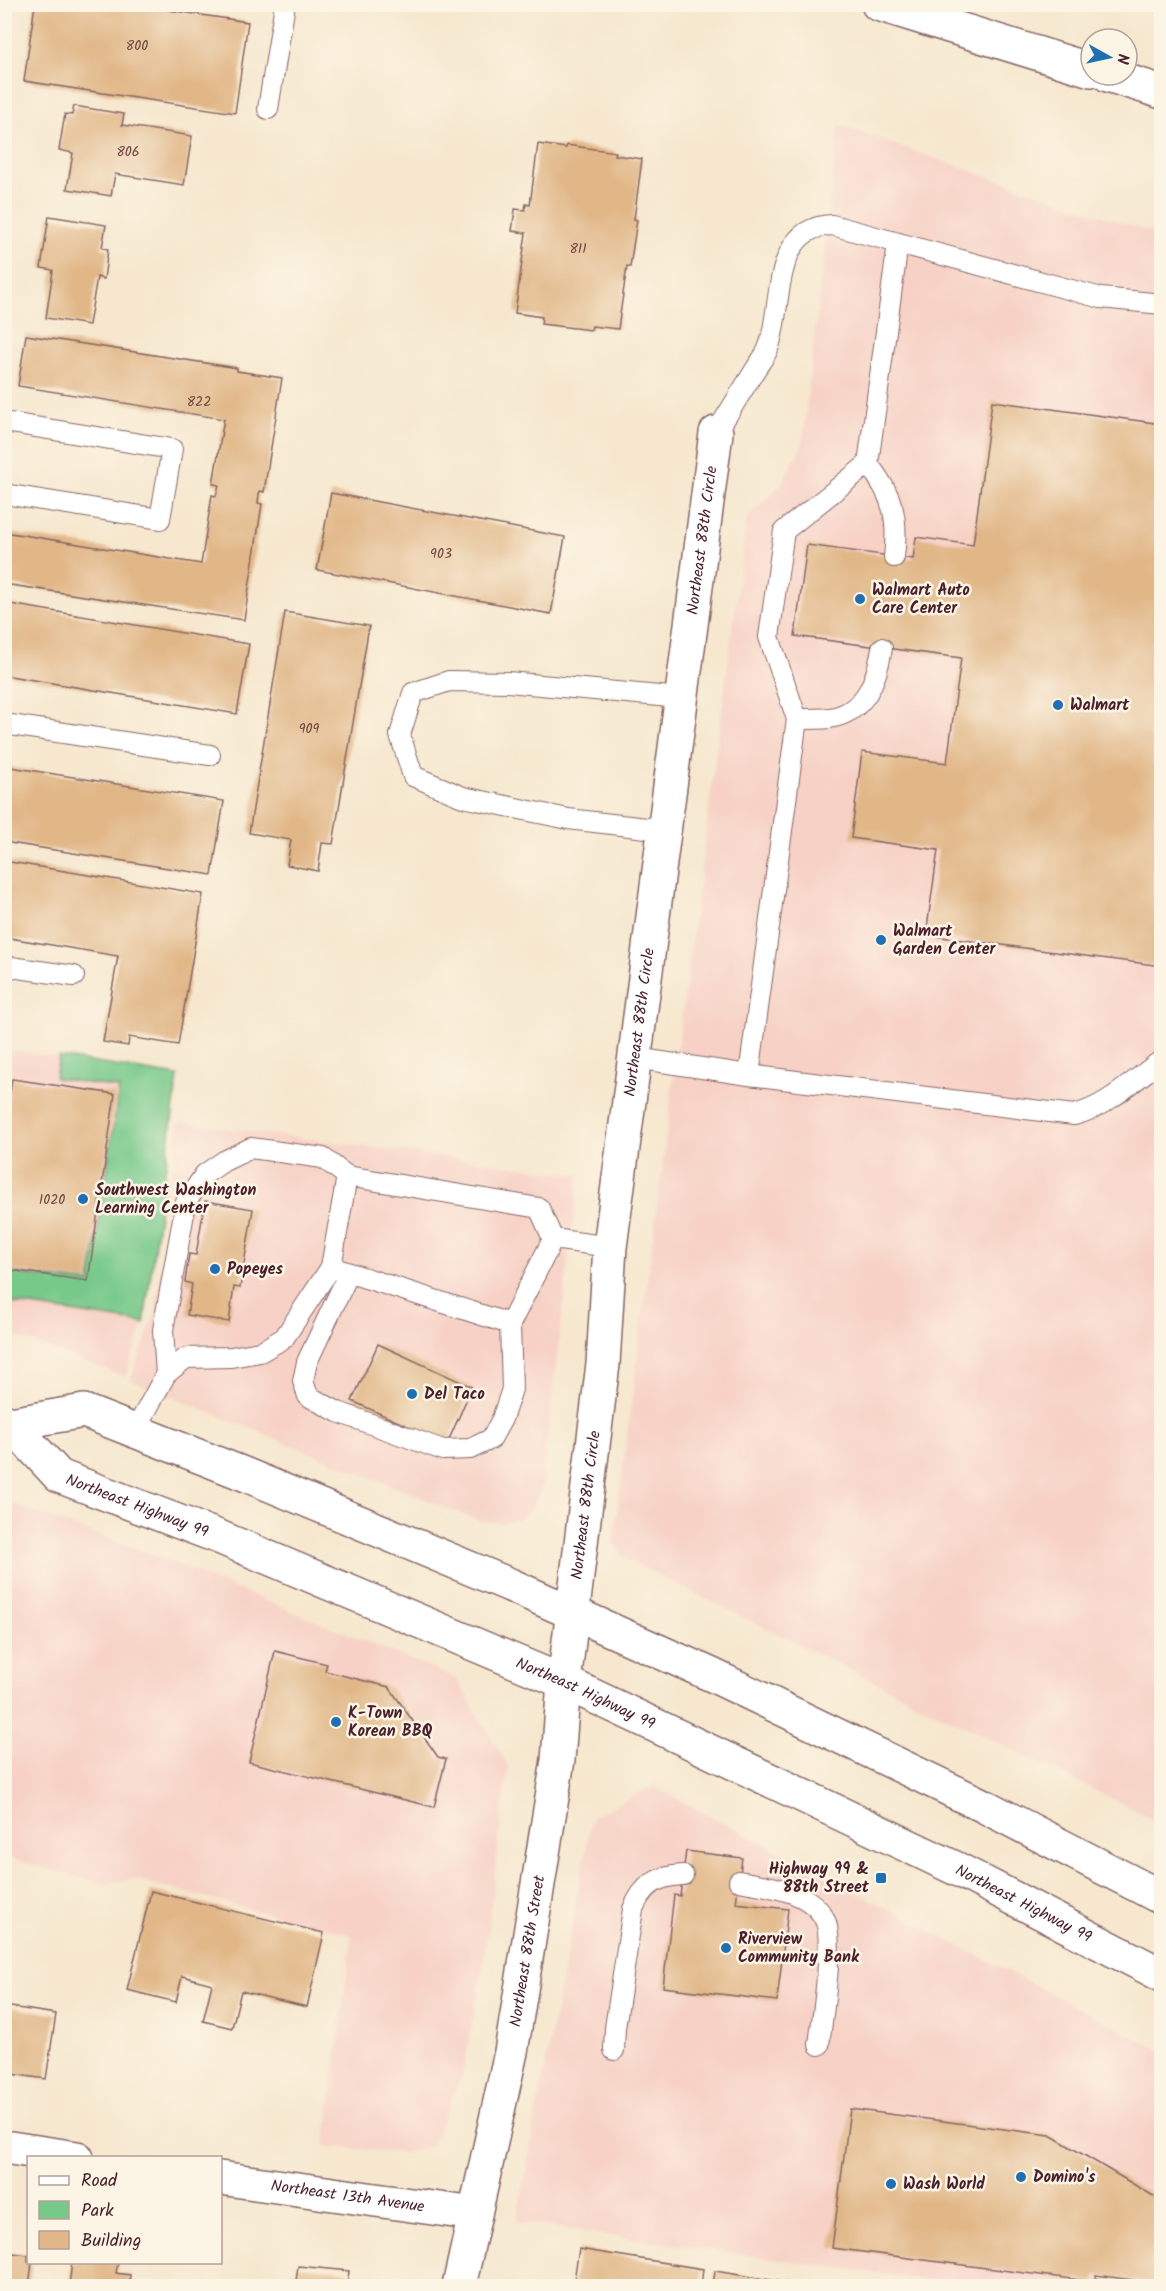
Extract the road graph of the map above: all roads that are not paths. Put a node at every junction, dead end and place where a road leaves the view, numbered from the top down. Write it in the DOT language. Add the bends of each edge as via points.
graph roads {
  1 [pos="285,4"];
  2 [pos="878,4"];
  3 [pos="1079,66"];
  4 [pos="1139,85"];
  5 [pos="1161,92"];
  6 [pos="268,109"];
  7 [pos="898,243"];
  8 [pos="1161,304"];
  9 [pos="4,422"];
  10 [pos="716,433"];
  11 [pos="868,464"];
  12 [pos="4,494"];
  13 [pos="894,557"];
  14 [pos="882,648"];
  15 [pos="681,698"];
  16 [pos="797,719"];
  17 [pos="4,724"];
  18 [pos="210,755"];
  19 [pos="664,830"];
  20 [pos="4,966"];
  21 [pos="74,976"];
  22 [pos="635,1058"];
  23 [pos="1161,1060"];
  24 [pos="749,1075"];
  25 [pos="346,1176"];
  26 [pos="553,1239"];
  27 [pos="609,1247"];
  28 [pos="340,1270"];
  29 [pos="510,1324"];
  30 [pos="166,1374"];
  31 [pos="8,1422"];
  32 [pos="135,1431"];
  33 [pos="573,1613"];
  34 [pos="564,1682"];
  35 [pos="683,1875"];
  36 [pos="739,1881"];
  37 [pos="1161,1898"];
  38 [pos="1161,1975"];
  39 [pos="819,2045"];
  40 [pos="614,2050"];
  41 [pos="4,2147"];
  42 [pos="70,2156"];
  43 [pos="222,2178"];
  44 [pos="476,2214"];
  45 [pos="459,2286"];
  1 -- 6 [label="lane"];
  2 -- 3 [label="main road"];
  4 -- 5 [label="main road"];
  7 -- 8 [label="lane" via="1101,298"];
  7 -- 10 [label="lane" via="832,225 806,232 785,265 769,346"];
  7 -- 11 [label="lane"];
  9 -- 12 [label="lane" via="172,449 160,519"];
  10 -- 15 [label="main road, Northeast 88th Circle"];
  11 -- 13 [label="lane" via="889,495 896,518"];
  11 -- 16 [label="lane" via="784,531 769,637"];
  14 -- 16 [label="lane" via="878,673 860,702 832,718"];
  15 -- 19 [label="main road, Northeast 88th Circle"];
  15 -- 19 [label="lane" via="508,682 449,681 412,693 400,735 413,776 463,797 568,819"];
  16 -- 24 [label="lane"];
  17 -- 18 [label="lane"];
  19 -- 22 [label="main road, Northeast 88th Circle"];
  20 -- 21 [label="lane"];
  22 -- 24 [label="lane"];
  22 -- 27 [label="main road, Northeast 88th Circle"];
  23 -- 24 [label="lane" via="1102,1104 1074,1115"];
  25 -- 26 [label="lane" via="539,1208"];
  25 -- 28 [label="lane"];
  25 -- 30 [label="lane" via="323,1158 251,1148 205,1174 186,1202 163,1330"];
  26 -- 27 [label="lane"];
  26 -- 29 [label="lane"];
  27 -- 33 [label="main road, Northeast 88th Circle" via="603,1365"];
  28 -- 29 [label="lane"];
  28 -- 29 [label="lane" via="307,1362 303,1381 308,1396 338,1412 443,1450 470,1449 491,1439 502,1419 512,1389"];
  28 -- 30 [label="lane" via="284,1338 260,1352 186,1358"];
  30 -- 32 [label="lane"];
  31 -- 32 [label="main road, Northeast Highway 99" via="84,1411"];
  31 -- 34 [label="main road, Northeast Highway 99" via="59,1476 219,1536"];
  32 -- 33 [label="main road, Northeast Highway 99" via="244,1473"];
  33 -- 34 [label="main road, Northeast 88th Street"];
  33 -- 37 [label="main road, Northeast Highway 99" via="847,1739"];
  34 -- 38 [label="main road, Northeast Highway 99" via="949,1865"];
  34 -- 44 [label="main road, Northeast 88th Street" via="558,1760 513,2041"];
  35 -- 40 [label="lane" via="659,1878 647,1885 636,1902"];
  36 -- 39 [label="lane" via="775,1887 802,1898 825,1919 829,1943"];
  41 -- 42 [label="main road"];
  43 -- 44 [label="main road, Northeast 13th Avenue"];
  44 -- 45 [label="main road, Northeast 88th Street"];
}
